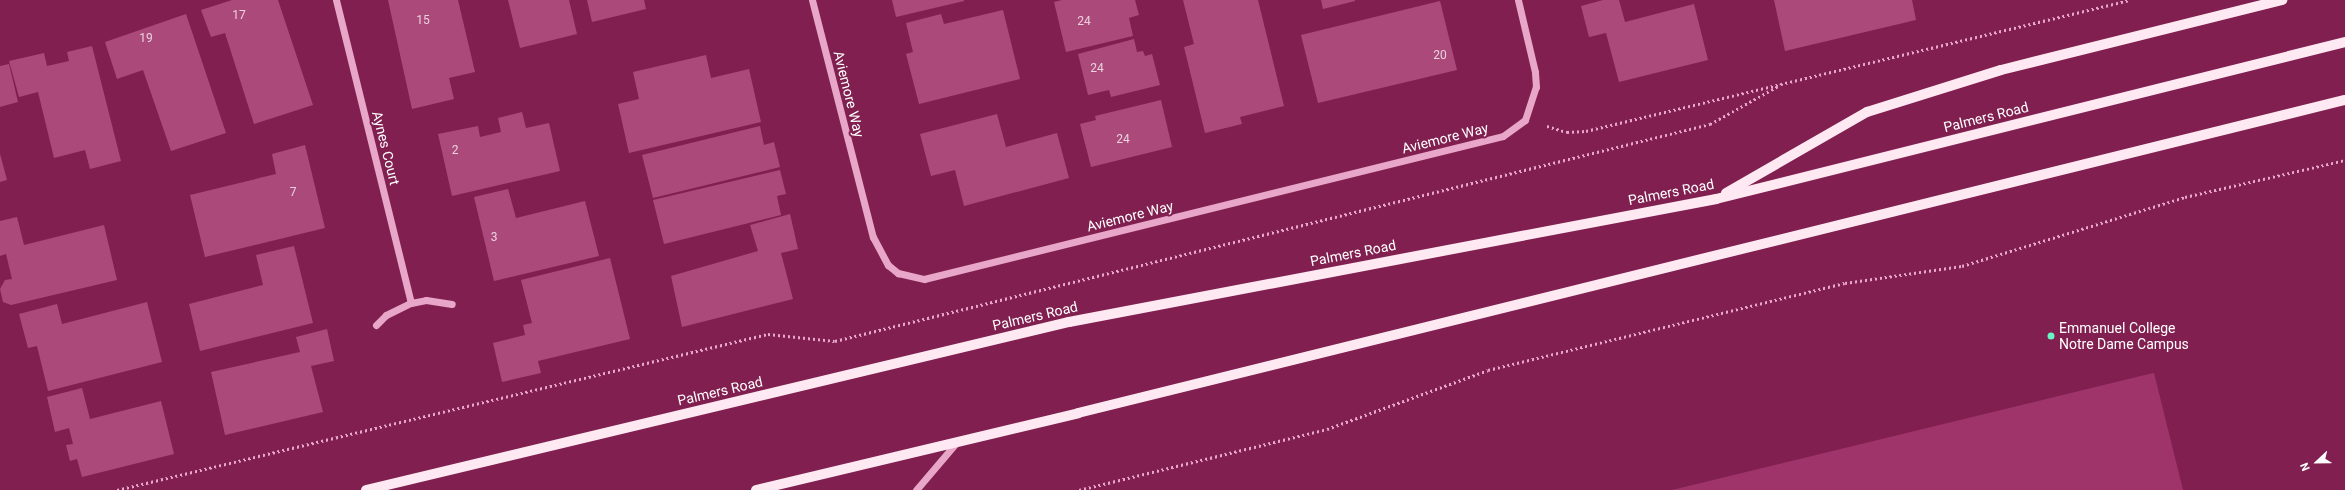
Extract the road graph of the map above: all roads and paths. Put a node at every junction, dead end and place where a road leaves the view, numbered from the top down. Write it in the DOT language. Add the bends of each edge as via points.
graph roads {
  1 [pos="336,0"];
  2 [pos="812,0"];
  3 [pos="1518,0"];
  4 [pos="2130,0"];
  5 [pos="2282,0"];
  6 [pos="2345,42"];
  7 [pos="1780,85"];
  8 [pos="2345,100"];
  9 [pos="1525,120"];
  10 [pos="2345,160"];
  11 [pos="1716,198"];
  12 [pos="411,303"];
  13 [pos="452,304"];
  14 [pos="376,324"];
  15 [pos="956,443"];
  16 [pos="779,488"];
  17 [pos="117,490"];
  18 [pos="366,490"];
  19 [pos="756,490"];
  20 [pos="916,490"];
  21 [pos="1079,490"];
  1 -- 12 [label="street, Aynes Court"];
  2 -- 9 [label="street, Aviemore Way" via="873,237 888,265 898,273 911,278 945,275 1488,140 1503,136"];
  3 -- 9 [label="street" via="1535,72 1533,102"];
  4 -- 7 [label="path"];
  5 -- 11 [label="main road" via="2001,70 1867,112"];
  6 -- 11 [label="main road, Palmers Road"];
  7 -- 9 [label="path" via="1586,131 1567,132"];
  7 -- 17 [label="path" via="1710,124 835,341 768,334"];
  8 -- 15 [label="main road"];
  10 -- 21 [label="path" via="2185,197 1962,266 1845,283 1488,370 1327,429"];
  11 -- 18 [label="main road, Palmers Road" via="1069,322"];
  12 -- 13 [label="street" via="426,300"];
  12 -- 14 [label="street" via="386,315"];
  15 -- 16 [label="main road"];
  15 -- 20 [label="street"];
  16 -- 19 [label="main road"];
}
